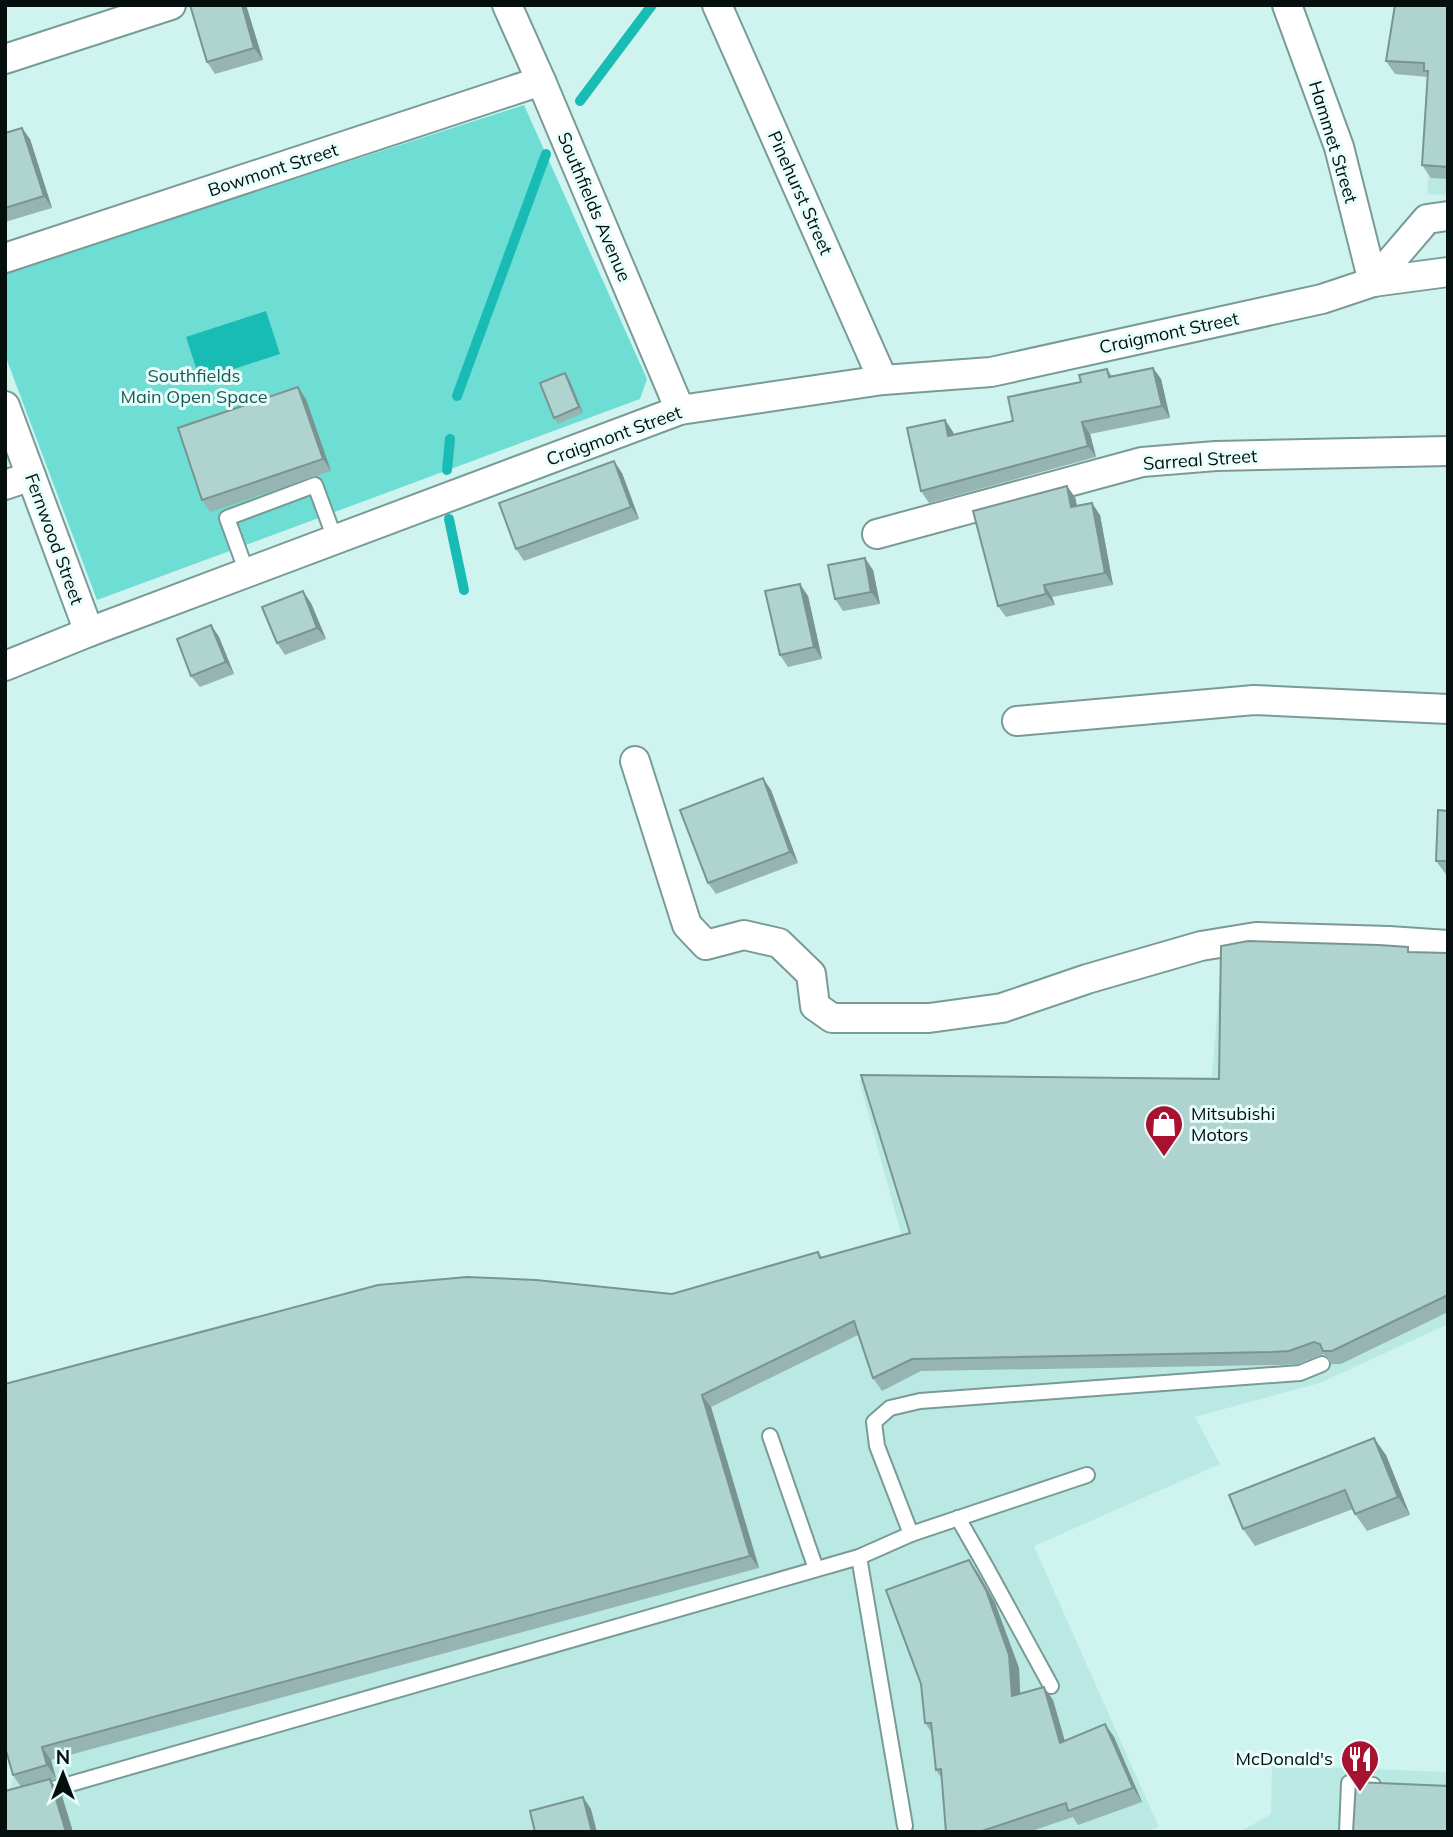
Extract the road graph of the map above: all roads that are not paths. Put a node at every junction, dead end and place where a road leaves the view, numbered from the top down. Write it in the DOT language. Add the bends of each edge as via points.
graph roads {
  1 [pos="172,5"];
  2 [pos="507,5"];
  3 [pos="717,5"];
  4 [pos="1294,13"];
  5 [pos="5,59"];
  6 [pos="541,81"];
  7 [pos="1448,216"];
  8 [pos="5,258"];
  9 [pos="1448,272"];
  10 [pos="1373,282"];
  11 [pos="883,380"];
  12 [pos="5,406"];
  13 [pos="680,410"];
  14 [pos="1448,451"];
  15 [pos="18,481"];
  16 [pos="877,534"];
  17 [pos="335,539"];
  18 [pos="247,572"];
  19 [pos="89,632"];
  20 [pos="5,666"];
  21 [pos="1448,709"];
  22 [pos="1017,721"];
  23 [pos="635,761"];
  24 [pos="1448,945"];
  25 [pos="1322,1364"];
  26 [pos="770,1436"];
  27 [pos="1087,1475"];
  28 [pos="958,1518"];
  29 [pos="911,1534"];
  30 [pos="859,1557"];
  31 [pos="816,1569"];
  32 [pos="1051,1686"];
  33 [pos="1386,1785"];
  34 [pos="21,1798"];
  35 [pos="905,1826"];
  36 [pos="1347,1832"];
  1 -- 5 [label="street"];
  2 -- 6 [label="street, Southfields Avenue"];
  3 -- 11 [label="street, Pinehurst Street"];
  4 -- 10 [label="street, Hammet Street" via="1339,147"];
  6 -- 8 [label="street, Bowmont Street"];
  6 -- 13 [label="street, Southfields Avenue"];
  7 -- 10 [label="street" via="1427,219"];
  9 -- 10 [label="street, Craigmont Street"];
  10 -- 11 [label="street, Craigmont Street" via="1322,299 991,372"];
  11 -- 13 [label="street, Craigmont Street"];
  12 -- 15 [label="street, Fernwood Street"];
  13 -- 17 [label="street, Craigmont Street"];
  14 -- 16 [label="street, Sarreal Street" via="1216,456 1142,463"];
  15 -- 19 [label="street, Fernwood Street"];
  17 -- 18 [label="street, Craigmont Street"];
  17 -- 18 [label="lane" via="315,485 227,518"];
  18 -- 19 [label="street, Craigmont Street"];
  19 -- 20 [label="street, Craigmont Street"];
  21 -- 22 [label="street" via="1254,700"];
  23 -- 24 [label="street" via="687,925 706,945 744,936 779,943 811,974 815,1006 832,1018 929,1018 1002,1008 1201,946 1256,937"];
  25 -- 29 [label="lane" via="1300,1373 920,1401 890,1408 874,1422 877,1446"];
  26 -- 31 [label="lane"];
  27 -- 28 [label="lane"];
  28 -- 29 [label="lane"];
  28 -- 32 [label="lane"];
  29 -- 30 [label="lane"];
  30 -- 31 [label="lane"];
  30 -- 35 [label="lane"];
  31 -- 34 [label="lane"];
  33 -- 36 [label="lane" via="1349,1783"];
}
